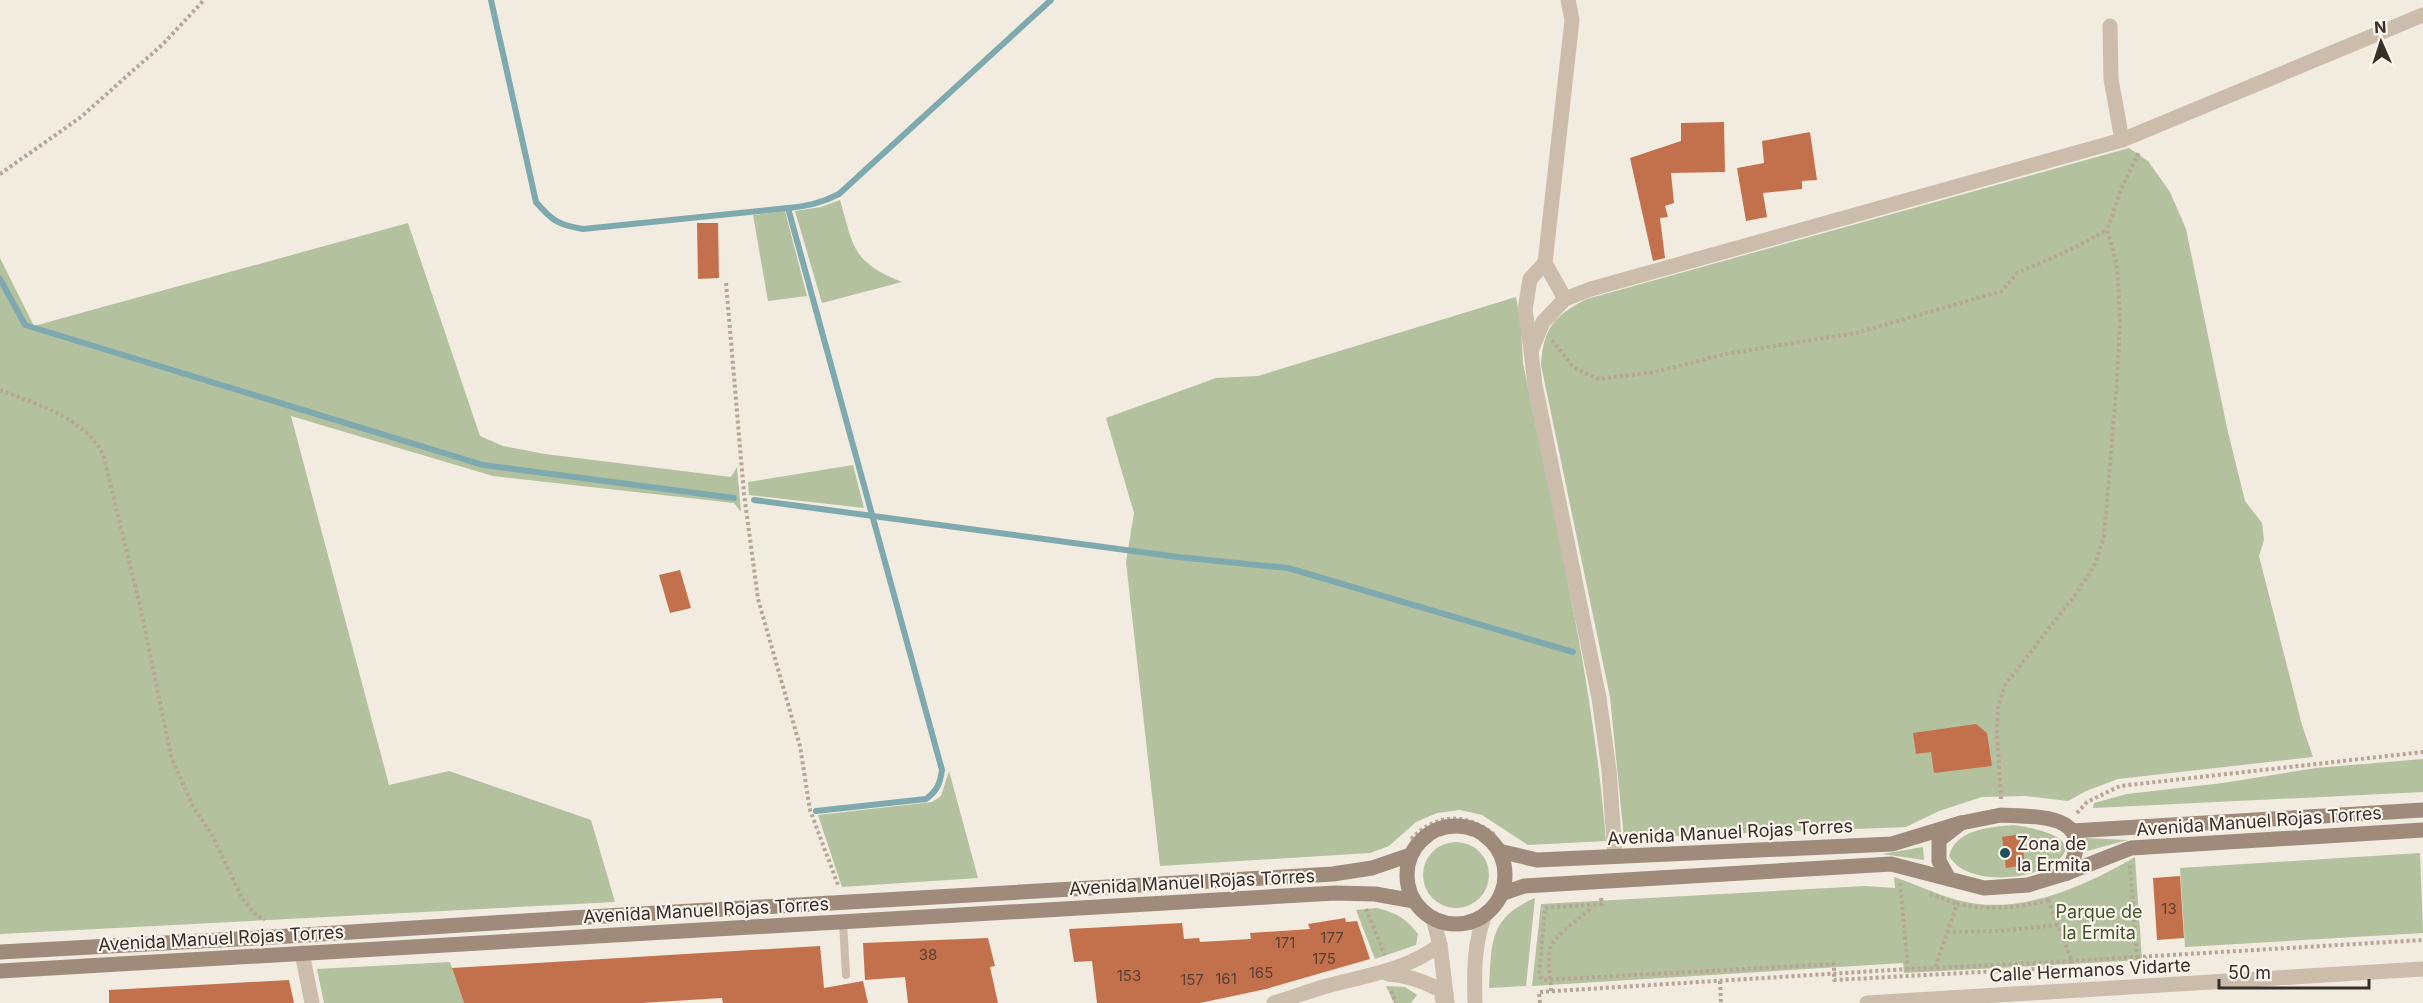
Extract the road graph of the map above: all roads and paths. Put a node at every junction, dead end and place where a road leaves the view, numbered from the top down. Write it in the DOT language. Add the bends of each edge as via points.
graph roads {
  1 [pos="204,0"];
  2 [pos="1568,0"];
  3 [pos="2423,15"];
  4 [pos="2110,26"];
  5 [pos="2140,133"];
  6 [pos="2122,140"];
  7 [pos="0,174"];
  8 [pos="2107,230"];
  9 [pos="1545,263"];
  10 [pos="726,283"];
  11 [pos="1564,299"];
  12 [pos="1543,322"];
  13 [pos="1531,351"];
  14 [pos="0,390"];
  15 [pos="2423,752"];
  16 [pos="2423,810"];
  17 [pos="2001,815"];
  18 [pos="1961,823"];
  19 [pos="2070,829"];
  20 [pos="2423,830"];
  21 [pos="1499,851"];
  22 [pos="1410,855"];
  23 [pos="1616,856"];
  24 [pos="2120,870"];
  25 [pos="2067,873"];
  26 [pos="1949,879"];
  27 [pos="1909,886"];
  28 [pos="1928,893"];
  29 [pos="1501,894"];
  30 [pos="2058,896"];
  31 [pos="1589,897"];
  32 [pos="2048,900"];
  33 [pos="841,902"];
  34 [pos="1414,902"];
  35 [pos="1957,904"];
  36 [pos="1364,905"];
  37 [pos="1485,914"];
  38 [pos="1433,918"];
  39 [pos="843,922"];
  40 [pos="2058,925"];
  41 [pos="1947,932"];
  42 [pos="273,938"];
  43 [pos="2423,940"];
  44 [pos="1440,945"];
  45 [pos="0,952"];
  46 [pos="302,953"];
  47 [pos="2138,957"];
  48 [pos="2072,961"];
  49 [pos="1935,968"];
  50 [pos="1908,969"];
  51 [pos="2423,969"];
  52 [pos="0,971"];
  53 [pos="1385,973"];
  54 [pos="846,975"];
  55 [pos="1720,981"];
  56 [pos="2074,990"];
  57 [pos="1551,992"];
  58 [pos="2113,996"];
  59 [pos="1444,1000"];
  60 [pos="1915,1002"];
  61 [pos="312,1003"];
  62 [pos="1274,1003"];
  63 [pos="1396,1003"];
  64 [pos="1475,1003"];
  65 [pos="1540,1003"];
  66 [pos="1722,1003"];
  67 [pos="1867,1003"];
  1 -- 7 [label="path" via="81,117"];
  2 -- 9 [label="street" via="1572,20"];
  3 -- 5 [label="street"];
  4 -- 6 [label="street" via="2111,79"];
  5 -- 6 [label="street"];
  5 -- 8 [label="path" via="2141,146"];
  6 -- 11 [label="street"];
  8 -- 12 [label="path" via="2017,273 2002,291 1856,333 1725,354 1655,372 1599,379 1574,368"];
  8 -- 17 [label="path" via="2117,264 2120,321 2104,537 2094,566 2005,685 1998,706 1997,733"];
  9 -- 11 [label="street"];
  9 -- 13 [label="street" via="1530,279 1525,310"];
  10 -- 33 [label="path" via="744,494 758,599 800,746 810,810 839,886"];
  11 -- 12 [label="street"];
  12 -- 13 [label="street"];
  13 -- 23 [label="street" via="1599,698"];
  14 -- 42 [label="path" via="81,426 103,454 171,756 193,807 212,835 242,898 265,920"];
  15 -- 19 [label="path" via="2120,786 2087,802"];
  16 -- 19 [label="main road, Avenida Manuel Rojas Torres"];
  17 -- 18 [label="main road, Avenida Manuel Rojas Torres"];
  17 -- 19 [label="main road, Avenida Manuel Rojas Torres" via="2048,817"];
  18 -- 23 [label="main road, Avenida Manuel Rojas Torres" via="1892,844"];
  18 -- 26 [label="main road" via="1939,840 1939,861"];
  19 -- 25 [label="main road" via="2076,840 2075,858"];
  20 -- 25 [label="main road, Avenida Manuel Rojas Torres" via="2131,848"];
  21 -- 22 [label="main road" via="1477,830 1446,826 1431,832"];
  21 -- 23 [label="main road, Avenida Manuel Rojas Torres" via="1537,860"];
  21 -- 29 [label="main road" via="1504,873"];
  22 -- 33 [label="main road, Avenida Manuel Rojas Torres" via="1372,868 1333,873"];
  22 -- 34 [label="main road" via="1406,871"];
  24 -- 47 [label="path" via="2130,865"];
  25 -- 26 [label="main road, Avenida Manuel Rojas Torres" via="2028,885 1984,888"];
  26 -- 29 [label="main road" via="1891,864 1524,886"];
  27 -- 50 [label="path" via="1900,883"];
  28 -- 35 [label="path"];
  29 -- 37 [label="main road"];
  30 -- 32 [label="path"];
  31 -- 57 [label="path" via="1590,909 1559,935 1550,948"];
  32 -- 35 [label="path" via="2002,909"];
  32 -- 40 [label="path"];
  33 -- 42 [label="main road, Avenida Manuel Rojas Torres"];
  34 -- 38 [label="main road"];
  34 -- 39 [label="main road, Avenida Manuel Rojas Torres" via="1375,894 1335,893"];
  35 -- 41 [label="path"];
  36 -- 53 [label="path" via="1386,958 1379,960"];
  37 -- 38 [label="main road" via="1460,924"];
  37 -- 64 [label="street" via="1478,930 1475,956"];
  38 -- 44 [label="street"];
  39 -- 46 [label="main road, Avenida Manuel Rojas Torres"];
  39 -- 54 [label="lane"];
  40 -- 41 [label="path"];
  40 -- 48 [label="path"];
  41 -- 49 [label="path"];
  42 -- 45 [label="main road, Avenida Manuel Rojas Torres"];
  43 -- 47 [label="path"];
  44 -- 53 [label="street" via="1426,956"];
  44 -- 59 [label="street"];
  46 -- 52 [label="main road, Avenida Manuel Rojas Torres"];
  46 -- 61 [label="street"];
  47 -- 48 [label="path"];
  48 -- 49 [label="path"];
  48 -- 56 [label="path"];
  49 -- 50 [label="path"];
  50 -- 55 [label="path"];
  51 -- 58 [label="street, Calle Hermanos Vidarte"];
  53 -- 59 [label="street" via="1408,975"];
  53 -- 62 [label="street"];
  53 -- 63 [label="path"];
  55 -- 57 [label="path"];
  55 -- 66 [label="path"];
  56 -- 58 [label="street, Calle Hermanos Vidarte"];
  56 -- 60 [label="street, Calle Hermanos Vidarte"];
  57 -- 65 [label="path" via="1539,992"];
  60 -- 67 [label="street, Calle Hermanos Vidarte"];
}
